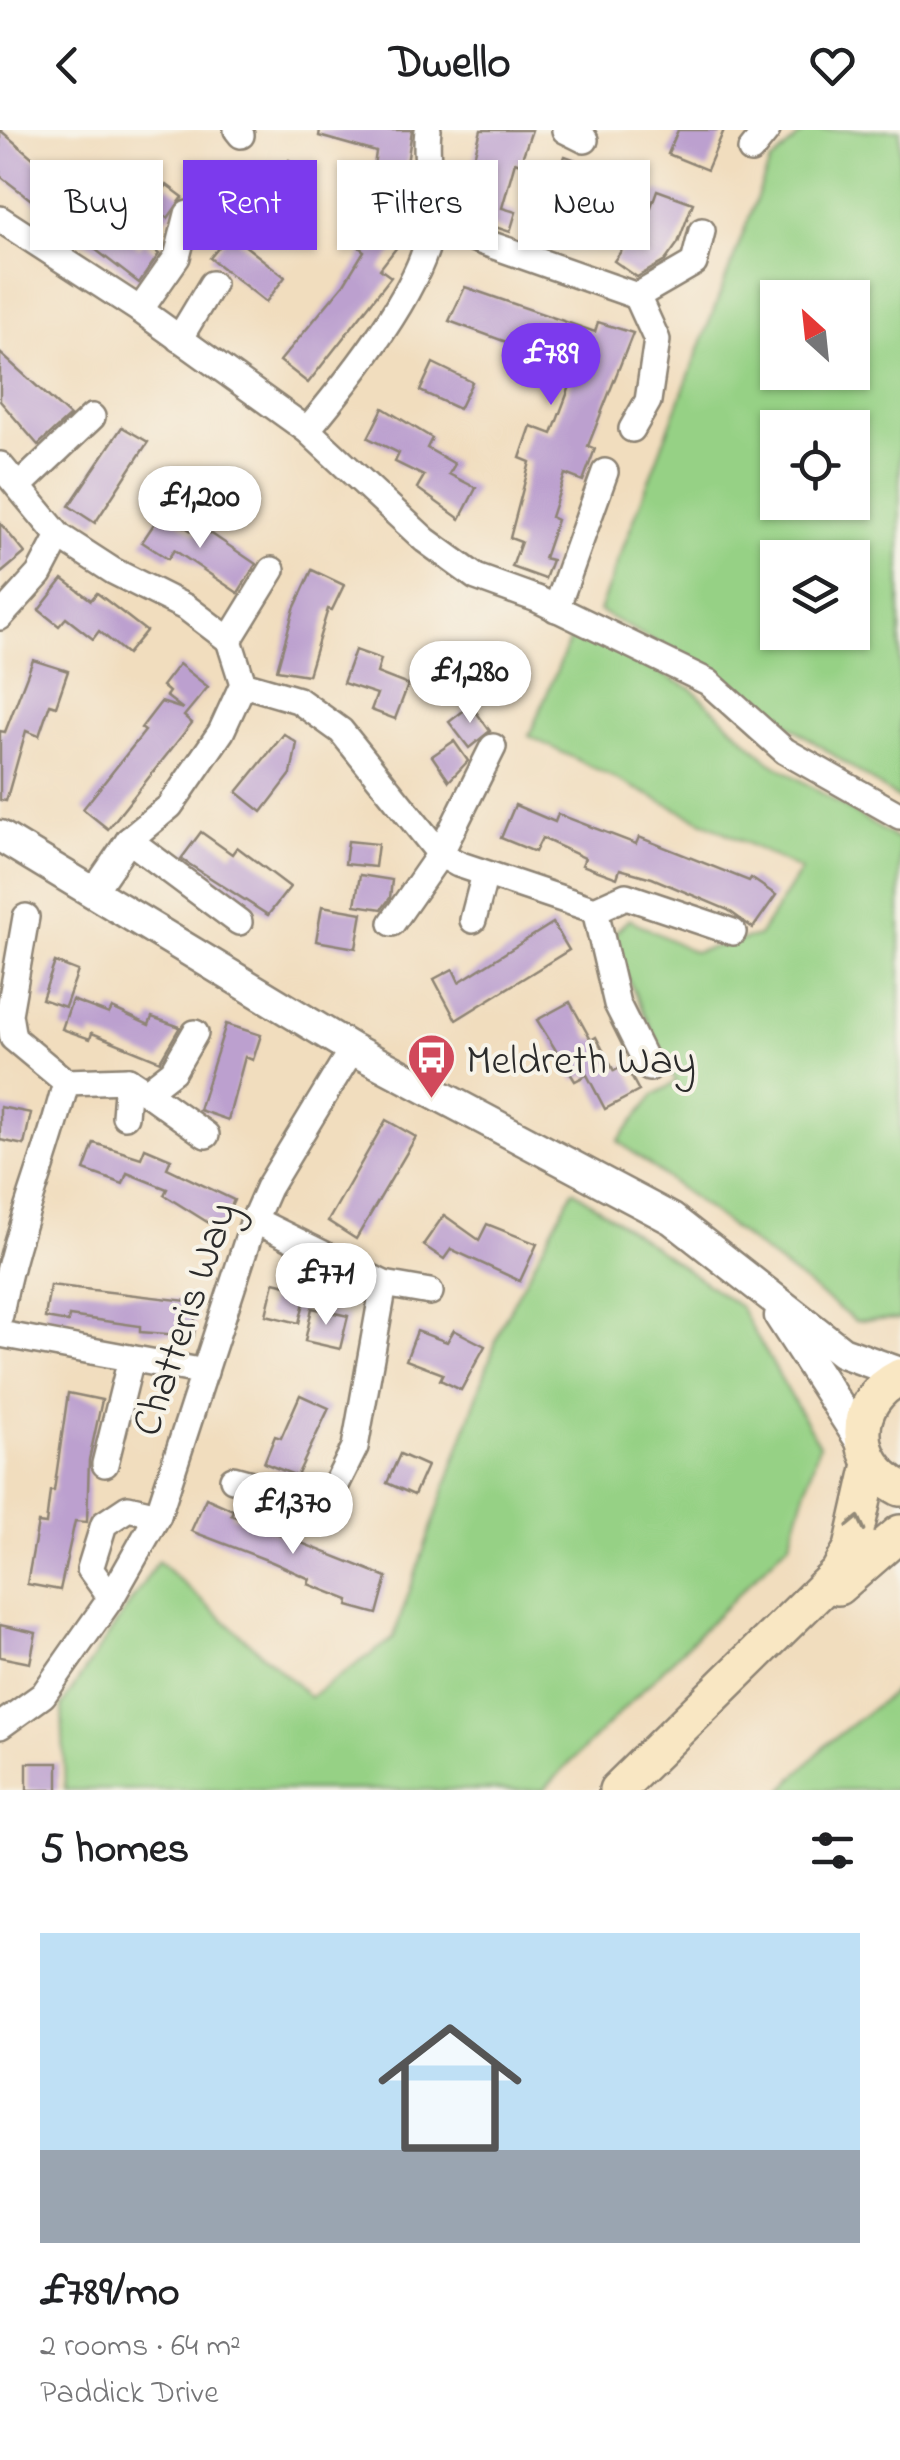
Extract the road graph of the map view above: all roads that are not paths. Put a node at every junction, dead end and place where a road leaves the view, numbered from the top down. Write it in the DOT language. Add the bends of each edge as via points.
graph roads {
  1 [pos="428,130"];
  2 [pos="429,160"];
  3 [pos="0,219"];
  4 [pos="702,230"];
  5 [pos="183,234"];
  6 [pos="498,247"];
  7 [pos="422,250"];
  8 [pos="212,284"];
  9 [pos="636,296"];
  10 [pos="140,310"];
  11 [pos="180,338"];
  12 [pos="92,416"];
  13 [pos="632,429"];
  14 [pos="307,430"];
  15 [pos="0,465"];
  16 [pos="606,472"];
  17 [pos="18,486"];
  18 [pos="60,536"];
  19 [pos="272,570"];
  20 [pos="556,609"];
  21 [pos="0,617"];
  22 [pos="229,640"];
  23 [pos="243,684"];
  24 [pos="493,748"];
  25 [pos="900,816"];
  26 [pos="0,836"];
  27 [pos="128,840"];
  28 [pos="440,854"];
  29 [pos="485,874"];
  30 [pos="94,891"];
  31 [pos="595,910"];
  32 [pos="26,917"];
  33 [pos="473,920"];
  34 [pos="239,922"];
  35 [pos="392,923"];
  36 [pos="734,932"];
  37 [pos="195,1033"];
  38 [pos="6,1042"];
  39 [pos="352,1049"];
  40 [pos="648,1068"];
  41 [pos="66,1082"];
  42 [pos="137,1086"];
  43 [pos="125,1116"];
  44 [pos="206,1134"];
  45 [pos="254,1220"];
  46 [pos="384,1284"];
  47 [pos="430,1292"];
  48 [pos="765,1292"];
  49 [pos="0,1315"];
  50 [pos="0,1334"];
  51 [pos="131,1358"];
  52 [pos="205,1372"];
  53 [pos="900,1375"];
  54 [pos="866,1454"];
  55 [pos="105,1464"];
  56 [pos="233,1479"];
  57 [pos="900,1488"];
  58 [pos="158,1515"];
  59 [pos="900,1533"];
  60 [pos="111,1598"];
  61 [pos="786,1628"];
  62 [pos="0,1726"];
  63 [pos="617,1790"];
  1 -- 2 [label="street"];
  3 -- 10 [label="street"];
  4 -- 9 [label="street" via="694,262"];
  5 -- 10 [label="street" via="177,257"];
  6 -- 9 [label="street"];
  7 -- 14 [label="street" via="406,291 361,365"];
  8 -- 11 [label="street"];
  9 -- 13 [label="street" via="657,340 648,401"];
  10 -- 11 [label="street"];
  11 -- 14 [label="street"];
  12 -- 17 [label="street"];
  14 -- 20 [label="street" via="463,568"];
  15 -- 17 [label="street"];
  16 -- 20 [label="street"];
  17 -- 18 [label="street"];
  18 -- 21 [label="street" via="39,574"];
  18 -- 22 [label="street" via="187,608"];
  19 -- 22 [label="street"];
  20 -- 25 [label="street" via="708,682 785,751"];
  22 -- 23 [label="street"];
  23 -- 27 [label="street" via="221,732 170,806"];
  23 -- 28 [label="street" via="298,700 340,731"];
  24 -- 28 [label="street"];
  26 -- 30 [label="street"];
  27 -- 30 [label="street"];
  27 -- 34 [label="street"];
  28 -- 29 [label="street"];
  28 -- 35 [label="street"];
  29 -- 31 [label="street"];
  29 -- 33 [label="street"];
  30 -- 39 [label="street"];
  31 -- 36 [label="street" via="626,896"];
  31 -- 40 [label="street" via="617,1004"];
  32 -- 38 [label="street"];
  37 -- 42 [label="street" via="173,1071"];
  38 -- 41 [label="street"];
  39 -- 45 [label="street, Chatteris Way"];
  39 -- 48 [label="street" via="672,1219"];
  41 -- 42 [label="street"];
  41 -- 49 [label="street" via="9,1260"];
  42 -- 43 [label="street"];
  42 -- 44 [label="street"];
  45 -- 46 [label="street"];
  45 -- 52 [label="street, Chatteris Way"];
  46 -- 47 [label="street"];
  46 -- 56 [label="street" via="341,1499 299,1497"];
  48 -- 53 [label="street" via="842,1352"];
  48 -- 54 [label="street"];
  50 -- 51 [label="street"];
  51 -- 52 [label="street"];
  51 -- 55 [label="street"];
  52 -- 58 [label="street, Chatteris Way"];
  53 -- 54 [label="main road" via="868,1406"];
  54 -- 57 [label="main road"];
  61 -- 54 [label="main road, one-way" via="838,1573 852,1548"];
  58 -- 60 [label="street, Chatteris Way"];
  58 -- 60 [label="street" via="128,1508 104,1524 90,1569"];
  59 -- 61 [label="main road"];
  60 -- 62 [label="street, Chatteris Way" via="43,1695"];
  61 -- 63 [label="main road"];
}
